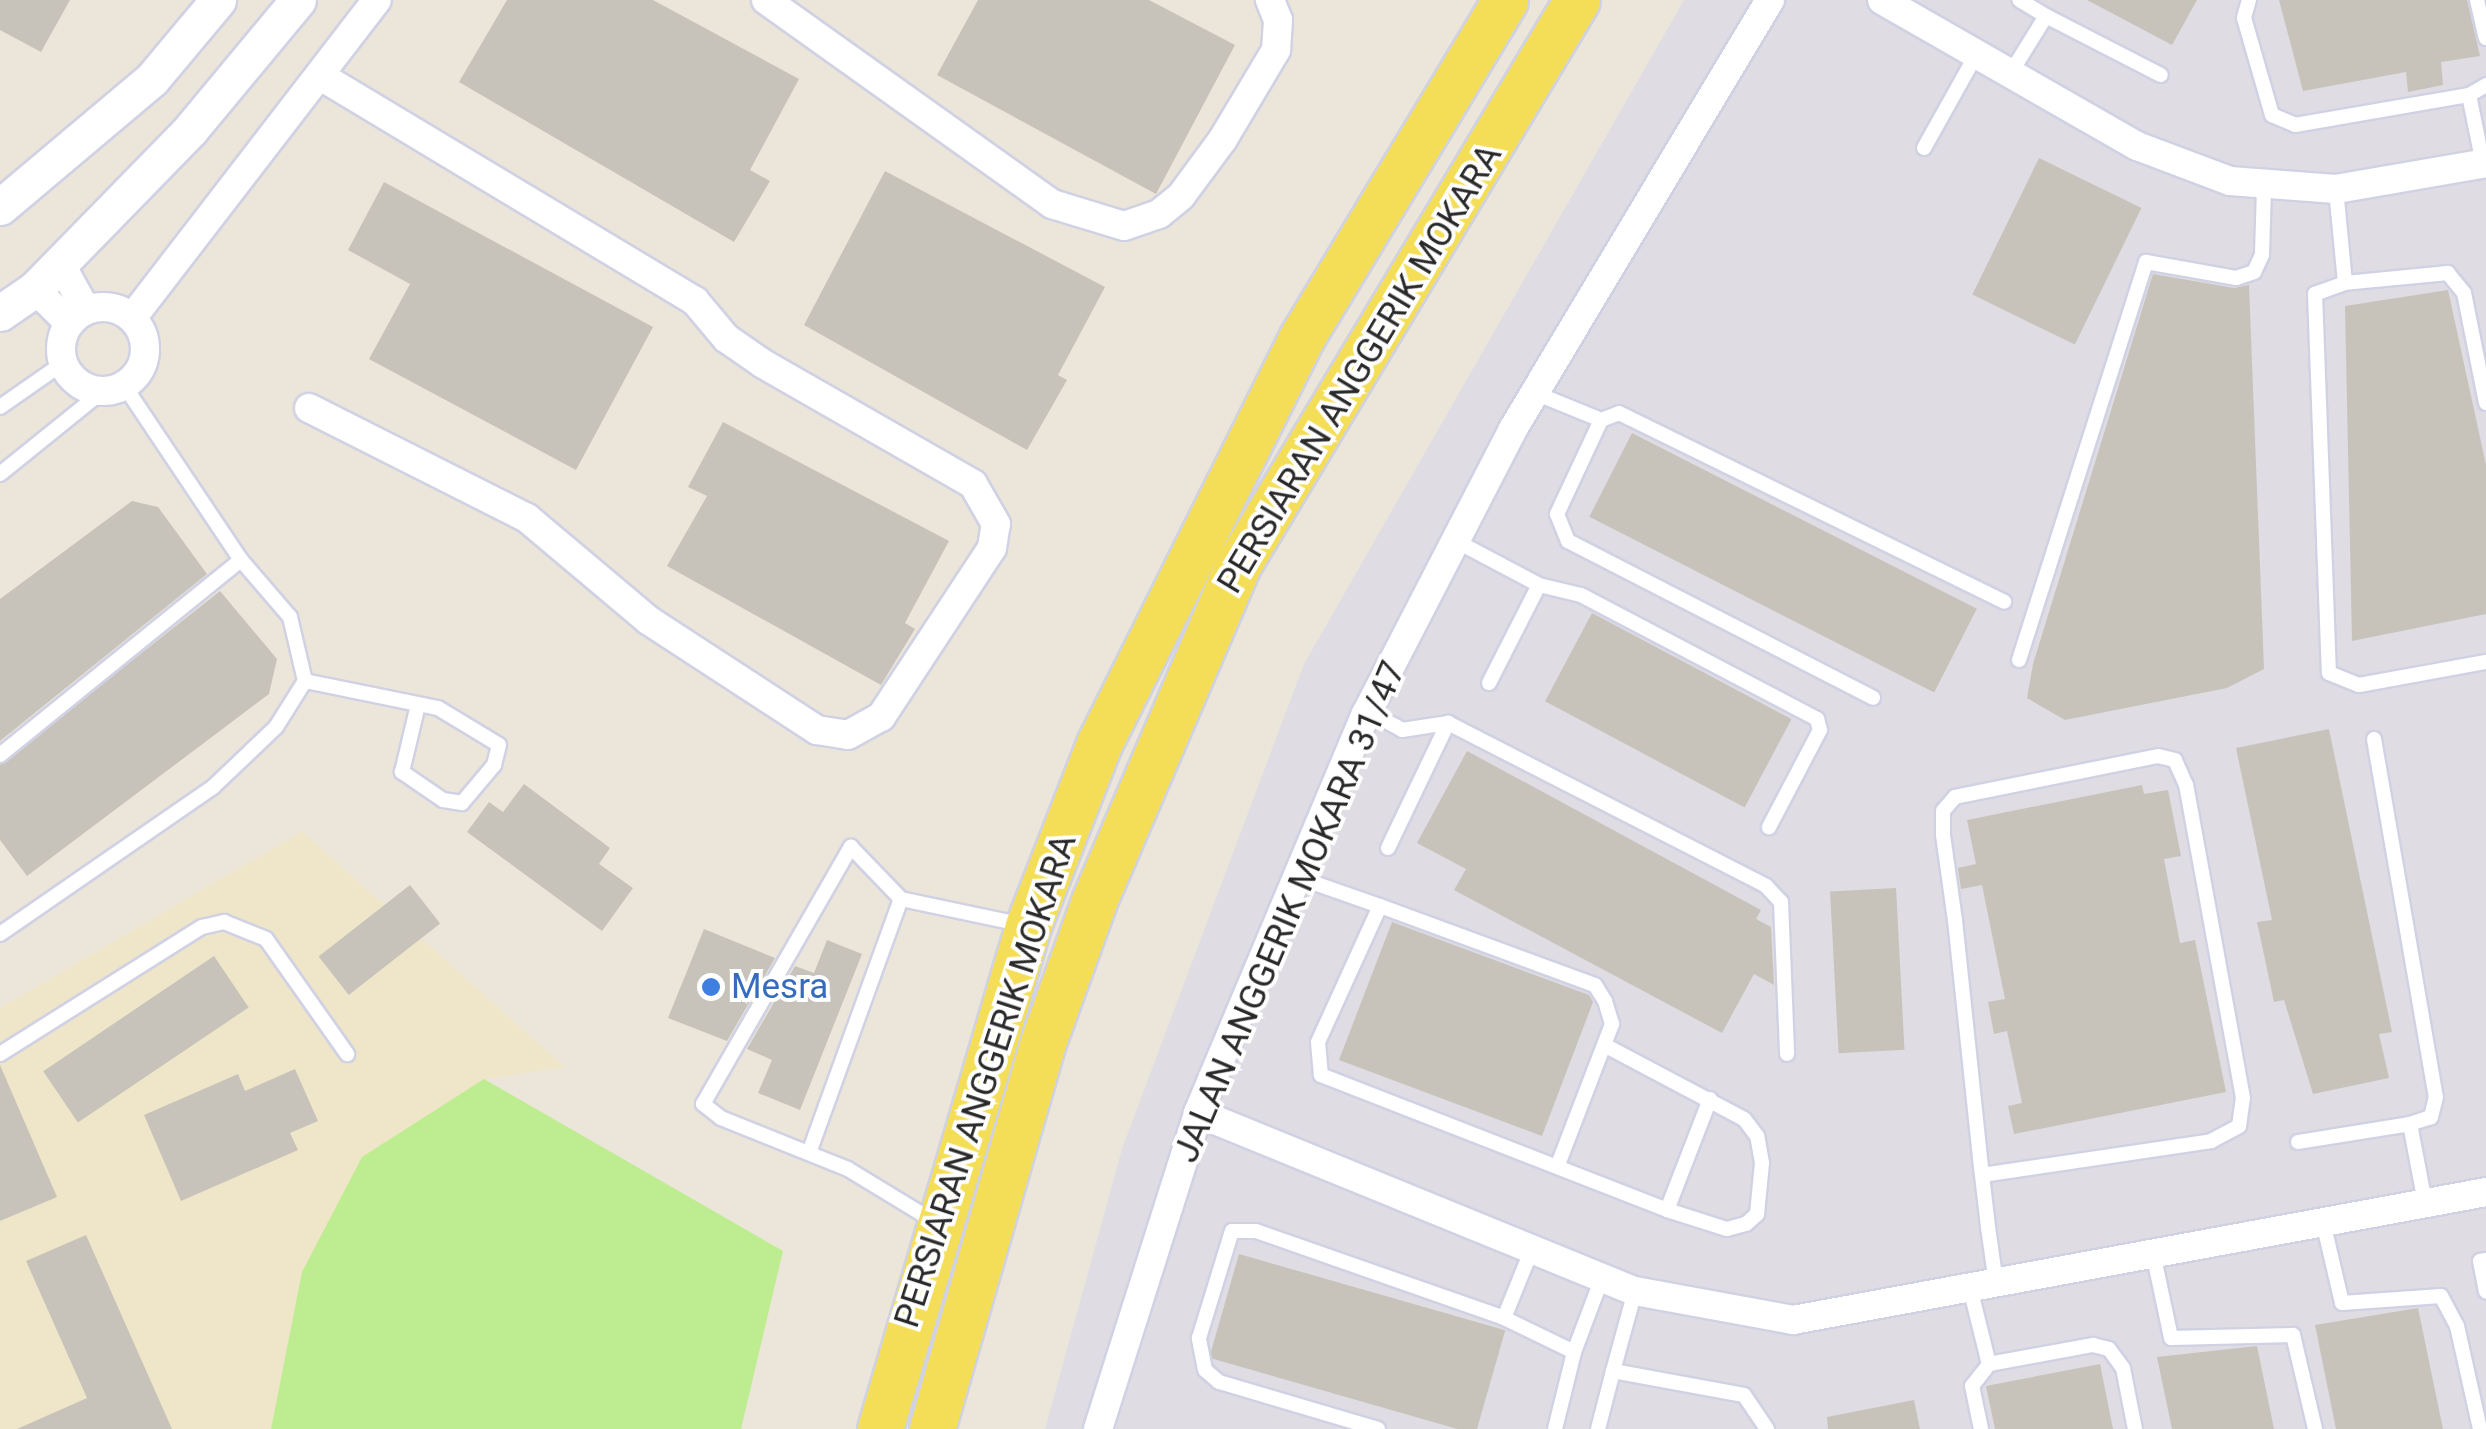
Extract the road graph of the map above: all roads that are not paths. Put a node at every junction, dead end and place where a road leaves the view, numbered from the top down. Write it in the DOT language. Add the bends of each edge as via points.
graph roads {
  1 [pos="218,0"];
  2 [pos="298,0"];
  3 [pos="377,0"];
  4 [pos="766,0"];
  5 [pos="1270,0"];
  6 [pos="1505,0"];
  7 [pos="1577,0"];
  8 [pos="1770,0"];
  9 [pos="1882,0"];
  10 [pos="2019,0"];
  11 [pos="2249,0"];
  12 [pos="2478,0"];
  13 [pos="2046,16"];
  14 [pos="2486,38"];
  15 [pos="1976,55"];
  16 [pos="2009,74"];
  17 [pos="2161,75"];
  18 [pos="322,77"];
  19 [pos="2486,85"];
  20 [pos="2469,95"];
  21 [pos="1924,148"];
  22 [pos="2484,163"];
  23 [pos="2264,188"];
  24 [pos="2336,189"];
  25 [pos="0,207"];
  26 [pos="60,263"];
  27 [pos="2345,283"];
  28 [pos="35,289"];
  29 [pos="0,313"];
  30 [pos="78,317"];
  31 [pos="132,318"];
  32 [pos="63,363"];
  33 [pos="114,388"];
  34 [pos="1535,393"];
  35 [pos="2486,402"];
  36 [pos="0,408"];
  37 [pos="309,408"];
  38 [pos="1601,420"];
  39 [pos="0,474"];
  40 [pos="1456,541"];
  41 [pos="241,560"];
  42 [pos="1539,585"];
  43 [pos="2004,602"];
  44 [pos="2019,660"];
  45 [pos="2486,662"];
  46 [pos="305,680"];
  47 [pos="1488,682"];
  48 [pos="1873,698"];
  49 [pos="418,705"];
  50 [pos="1367,711"];
  51 [pos="1448,723"];
  52 [pos="2374,739"];
  53 [pos="0,756"];
  54 [pos="1768,827"];
  55 [pos="1388,848"];
  56 [pos="1297,876"];
  57 [pos="901,899"];
  58 [pos="1380,906"];
  59 [pos="1028,926"];
  60 [pos="0,934"];
  61 [pos="1606,1046"];
  62 [pos="0,1054"];
  63 [pos="347,1054"];
  64 [pos="1788,1054"];
  65 [pos="1710,1098"];
  66 [pos="1198,1114"];
  67 [pos="2410,1124"];
  68 [pos="2298,1142"];
  69 [pos="810,1150"];
  70 [pos="1558,1165"];
  71 [pos="1982,1175"];
  72 [pos="2486,1192"];
  73 [pos="2425,1203"];
  74 [pos="1667,1210"];
  75 [pos="2323,1222"];
  76 [pos="936,1223"];
  77 [pos="1532,1249"];
  78 [pos="2153,1254"];
  79 [pos="2486,1260"];
  80 [pos="1602,1278"];
  81 [pos="1983,1285"];
  82 [pos="1635,1291"];
  83 [pos="2486,1291"];
  84 [pos="1504,1318"];
  85 [pos="1574,1352"];
  86 [pos="1989,1364"];
  87 [pos="1614,1371"];
  88 [pos="880,1429"];
  89 [pos="932,1429"];
  90 [pos="1098,1429"];
  91 [pos="1378,1429"];
  92 [pos="1555,1429"];
  93 [pos="1598,1429"];
  94 [pos="1766,1429"];
  95 [pos="1981,1429"];
  96 [pos="2135,1429"];
  97 [pos="2314,1429"];
  98 [pos="2480,1429"];
  1 -- 25 [label="street" via="152,79"];
  2 -- 26 [label="street" via="190,130"];
  3 -- 18 [label="street"];
  4 -- 5 [label="street" via="1052,204 1124,226 1159,214 1181,196 1223,140 1276,50 1278,20"];
  6 -- 59 [label="main road, PERSIARAN ANGGERIK MOKARA" via="1302,337 1211,513 1099,744"];
  7 -- 89 [label="main road, PERSIARAN ANGGERIK MOKARA" via="1238,565 1094,901 1042,1045"];
  8 -- 34 [label="street, JALAN ANGGERIK MOKARA 31/47"];
  9 -- 15 [label="street"];
  10 -- 13 [label="lane"];
  11 -- 20 [label="lane" via="2244,18 2272,115 2295,125"];
  12 -- 14 [label="lane"];
  13 -- 16 [label="lane"];
  13 -- 17 [label="lane"];
  15 -- 16 [label="street"];
  15 -- 21 [label="lane"];
  16 -- 23 [label="street" via="2168,160"];
  18 -- 31 [label="street"];
  18 -- 37 [label="street" via="695,301 726,338 762,362 973,484 996,524 992,548 881,717 848,735 817,730 648,620 527,518"];
  19 -- 20 [label="lane"];
  20 -- 22 [label="lane"];
  22 -- 24 [label="street"];
  23 -- 24 [label="street"];
  23 -- 44 [label="lane" via="2262,255 2254,272 2236,278 2146,262"];
  24 -- 27 [label="lane"];
  26 -- 28 [label="street"];
  26 -- 30 [label="street"];
  27 -- 35 [label="lane" via="2448,274 2464,293"];
  27 -- 45 [label="lane" via="2315,294 2324,661 2338,682 2360,685"];
  28 -- 29 [label="street"];
  28 -- 30 [label="street"];
  30 -- 31 [label="street" via="110,308"];
  30 -- 32 [label="street" via="62,338"];
  31 -- 33 [label="street" via="146,348 140,370"];
  32 -- 33 [label="street" via="83,386"];
  32 -- 36 [label="lane"];
  33 -- 39 [label="lane"];
  33 -- 41 [label="lane"];
  34 -- 38 [label="lane"];
  34 -- 40 [label="street, JALAN ANGGERIK MOKARA 31/47"];
  38 -- 43 [label="lane" via="1620,413"];
  38 -- 48 [label="lane" via="1557,514 1568,540"];
  40 -- 42 [label="lane"];
  40 -- 50 [label="street, JALAN ANGGERIK MOKARA 31/47"];
  41 -- 46 [label="lane" via="278,598 298,632"];
  41 -- 53 [label="lane"];
  42 -- 47 [label="lane"];
  42 -- 54 [label="lane" via="1580,594 1817,719 1820,730"];
  46 -- 49 [label="lane"];
  46 -- 60 [label="lane" via="276,726 214,787"];
  49 -- 49 [label="lane" via="438,708 499,746 494,765 462,803 443,800 402,772"];
  50 -- 51 [label="lane" via="1402,730"];
  50 -- 56 [label="street, JALAN ANGGERIK MOKARA 31/47"];
  51 -- 55 [label="lane"];
  51 -- 64 [label="lane" via="1766,886 1780,902"];
  52 -- 67 [label="lane" via="2436,1097 2430,1117"];
  56 -- 58 [label="lane"];
  56 -- 66 [label="street, JALAN ANGGERIK MOKARA 31/47"];
  57 -- 59 [label="lane"];
  57 -- 69 [label="lane"];
  57 -- 69 [label="lane" via="852,847 703,1104 721,1118"];
  58 -- 61 [label="lane" via="1594,985 1612,1011"];
  58 -- 70 [label="lane" via="1318,1042 1321,1075"];
  59 -- 76 [label="main road, PERSIARAN ANGGERIK MOKARA"];
  61 -- 65 [label="lane"];
  61 -- 70 [label="lane"];
  62 -- 63 [label="lane" via="202,927 224,922 266,939"];
  65 -- 74 [label="lane"];
  65 -- 74 [label="lane" via="1757,1136 1757,1214 1727,1229"];
  66 -- 77 [label="street"];
  66 -- 90 [label="street, JALAN ANGGERIK MOKARA 31/47"];
  67 -- 68 [label="lane"];
  67 -- 73 [label="lane"];
  69 -- 76 [label="lane"];
  70 -- 74 [label="lane"];
  71 -- 71 [label="lane" via="2211,1141 2238,1126 2243,1098 2186,785 2175,760 2158,756 1946,802 1943,836"];
  71 -- 81 [label="lane"];
  72 -- 73 [label="street"];
  73 -- 75 [label="street"];
  75 -- 78 [label="street"];
  75 -- 98 [label="lane" via="2342,1303 2441,1296 2457,1326"];
  76 -- 88 [label="main road, PERSIARAN ANGGERIK MOKARA"];
  77 -- 80 [label="street"];
  77 -- 84 [label="lane"];
  78 -- 81 [label="street"];
  78 -- 97 [label="lane" via="2171,1338 2293,1335"];
  79 -- 83 [label="lane" via="2480,1261"];
  80 -- 82 [label="street"];
  80 -- 85 [label="lane"];
  81 -- 82 [label="street" via="1794,1320"];
  81 -- 86 [label="lane"];
  82 -- 87 [label="lane"];
  84 -- 85 [label="lane"];
  84 -- 91 [label="lane" via="1256,1231 1232,1231 1199,1338 1205,1370 1219,1382"];
  85 -- 92 [label="lane"];
  86 -- 95 [label="lane" via="1972,1386"];
  86 -- 96 [label="lane" via="2109,1349 2123,1368"];
  87 -- 93 [label="lane"];
  87 -- 94 [label="lane" via="1744,1396"];
}
